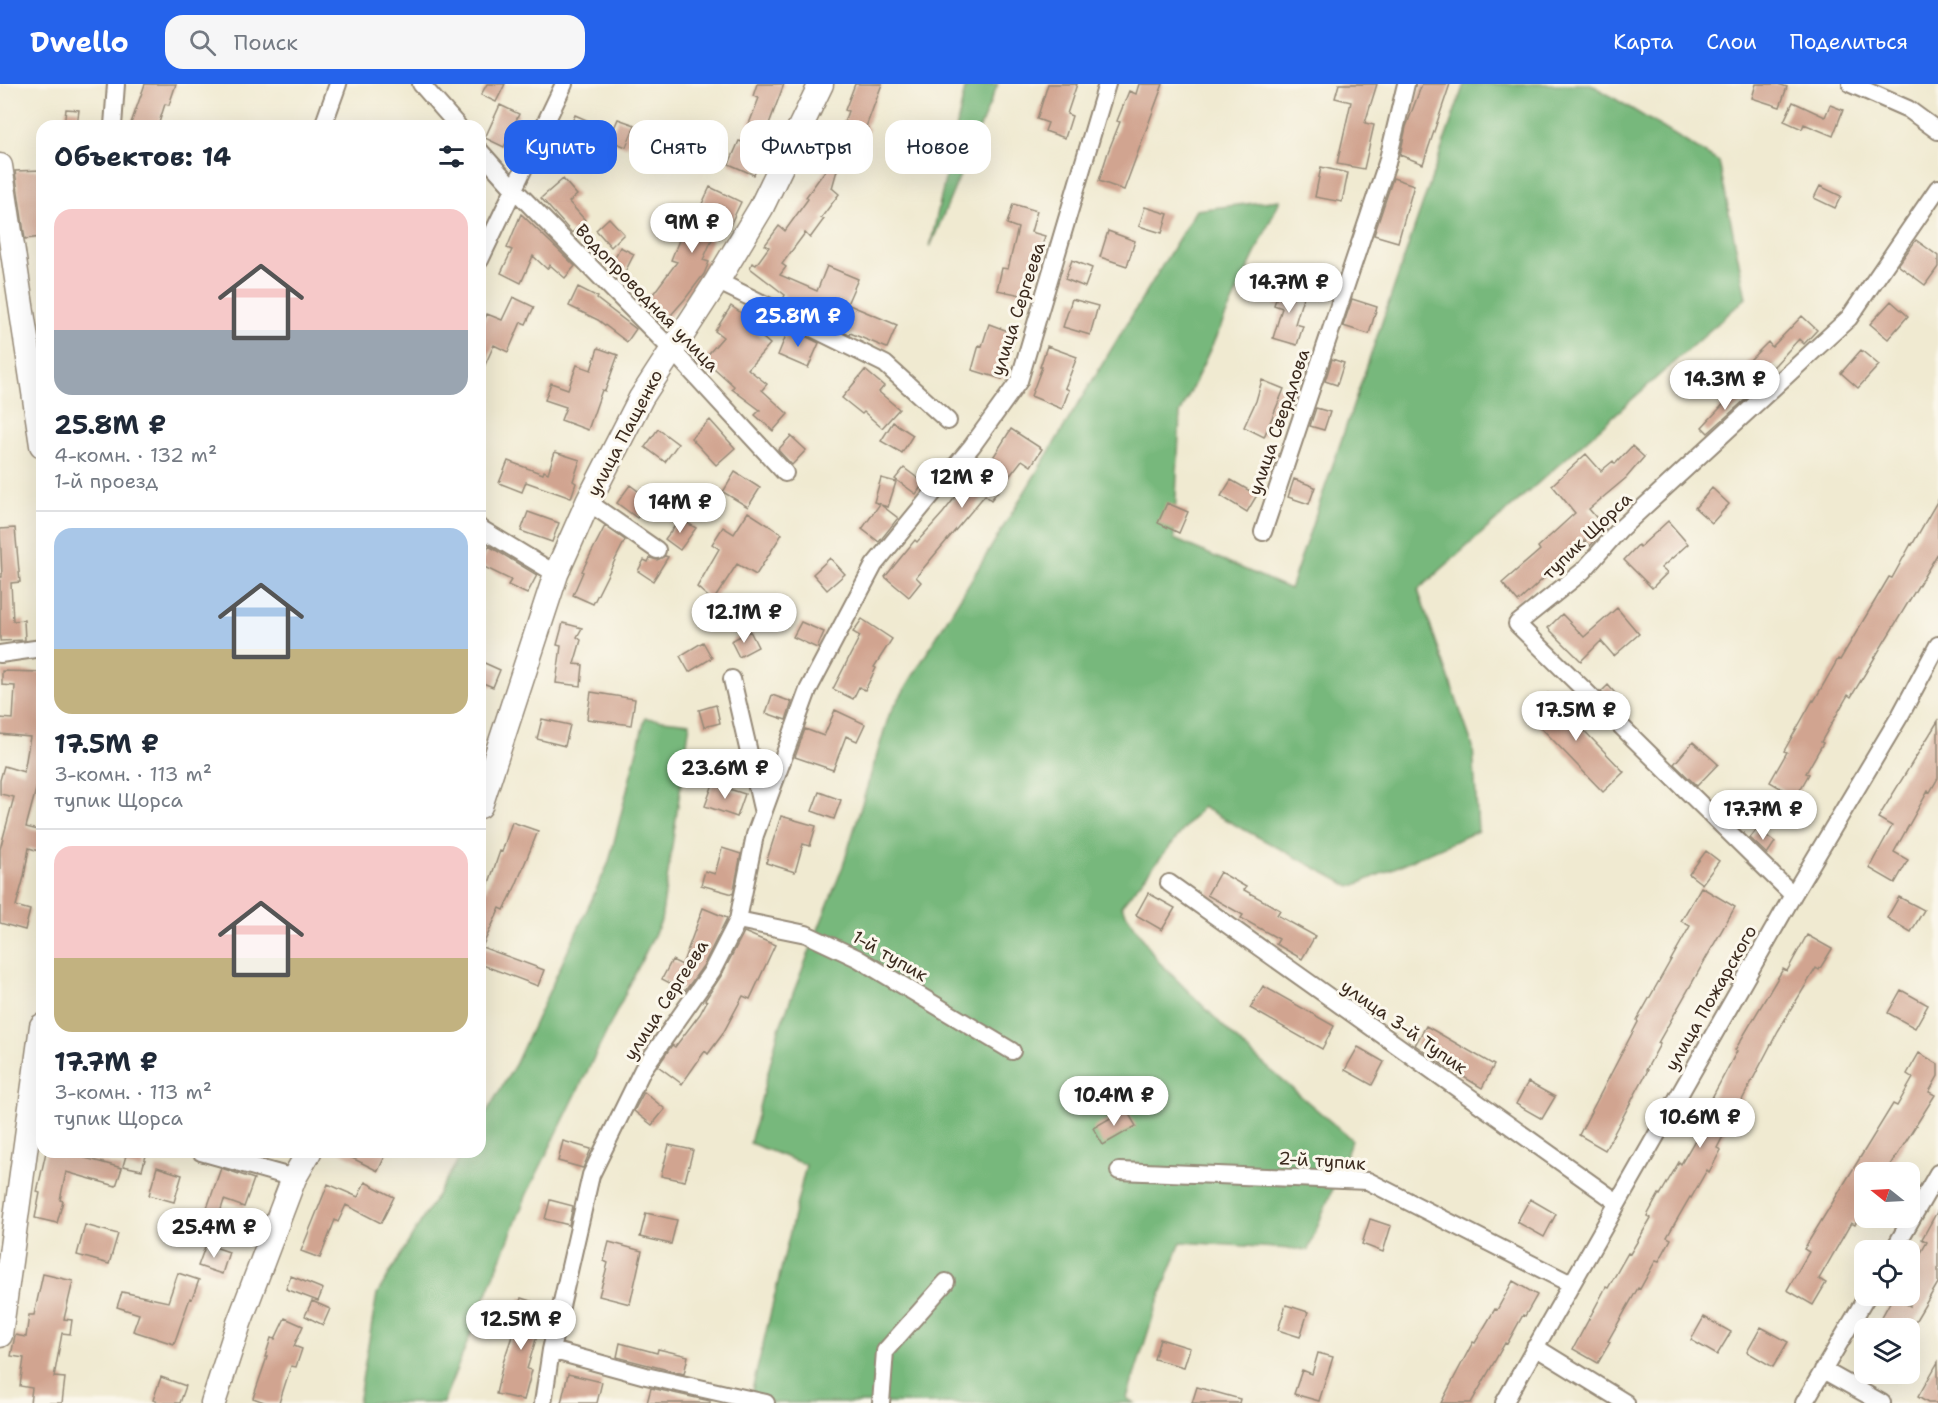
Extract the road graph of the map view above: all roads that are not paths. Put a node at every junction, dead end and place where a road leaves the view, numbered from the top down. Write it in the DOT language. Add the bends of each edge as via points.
graph roads {
  1 [pos="116,84"];
  2 [pos="338,84"];
  3 [pos="421,84"];
  4 [pos="564,84"];
  5 [pos="821,84"];
  6 [pos="1107,84"];
  7 [pos="1406,84"];
  8 [pos="1851,84"];
  9 [pos="113,120"];
  10 [pos="325,120"];
  11 [pos="453,120"];
  12 [pos="1938,130"];
  13 [pos="486,157"];
  14 [pos="0,166"];
  15 [pos="513,188"];
  16 [pos="1938,188"];
  17 [pos="486,247"];
  18 [pos="717,281"];
  19 [pos="671,349"];
  20 [pos="36,385"];
  21 [pos="948,422"];
  22 [pos="785,473"];
  23 [pos="588,502"];
  24 [pos="486,532"];
  25 [pos="1263,532"];
  26 [pos="657,550"];
  27 [pos="556,574"];
  28 [pos="1938,645"];
  29 [pos="36,649"];
  30 [pos="0,654"];
  31 [pos="732,679"];
  32 [pos="486,788"];
  33 [pos="763,814"];
  34 [pos="1169,883"];
  35 [pos="1793,895"];
  36 [pos="738,920"];
  37 [pos="1012,1051"];
  38 [pos="36,1070"];
  39 [pos="222,1158"];
  40 [pos="306,1158"];
  41 [pos="1119,1171"];
  42 [pos="1938,1173"];
  43 [pos="294,1178"];
  44 [pos="1617,1202"];
  45 [pos="1899,1240"];
  46 [pos="946,1282"];
  47 [pos="1571,1284"];
  48 [pos="1861,1306"];
  49 [pos="0,1335"];
  50 [pos="1535,1347"];
  51 [pos="551,1350"];
  52 [pos="1823,1370"];
  53 [pos="213,1403"];
  54 [pos="543,1403"];
  55 [pos="766,1403"];
  56 [pos="881,1403"];
  57 [pos="1504,1403"];
  58 [pos="1626,1403"];
  59 [pos="1803,1403"];
  60 [pos="1882,1403"];
  1 -- 9 [label="street"];
  2 -- 10 [label="street"];
  3 -- 11 [label="street"];
  4 -- 15 [label="street"];
  5 -- 18 [label="street, улица Пащенко" via="761,208"];
  6 -- 33 [label="street, улица Сергеева" via="1019,381 972,446 874,565 808,690"];
  7 -- 25 [label="street, улица Свердлова" via="1387,163"];
  8 -- 12 [label="street" via="1908,109"];
  13 -- 15 [label="street, Водопроводная улица"];
  14 -- 20 [label="street"];
  15 -- 17 [label="street"];
  15 -- 19 [label="street, Водопроводная улица"];
  16 -- 35 [label="street, тупик Щорса" via="1849,318 1620,529 1583,571 1517,624"];
  18 -- 19 [label="street, улица Пащенко"];
  18 -- 21 [label="street" via="885,364"];
  19 -- 22 [label="street, Водопроводная улица"];
  19 -- 23 [label="street, улица Пащенко" via="614,447"];
  23 -- 26 [label="street"];
  23 -- 27 [label="street, улица Пащенко"];
  24 -- 27 [label="street"];
  27 -- 32 [label="street, улица Пащенко"];
  28 -- 35 [label="street, улица Пожарского"];
  29 -- 30 [label="street"];
  31 -- 33 [label="street"];
  33 -- 36 [label="street, улица Сергеева"];
  34 -- 44 [label="street, улица 3-й Тупик"];
  35 -- 44 [label="street, улица Пожарского"];
  36 -- 37 [label="street, 1-й тупик" via="806,934 857,958"];
  36 -- 51 [label="street, улица Сергеева" via="712,971 643,1069 591,1175"];
  38 -- 49 [label="street"];
  39 -- 43 [label="street"];
  40 -- 43 [label="street"];
  41 -- 47 [label="street, 2-й тупик" via="1368,1181"];
  42 -- 45 [label="street"];
  43 -- 53 [label="street"];
  44 -- 47 [label="street, улица Пожарского"];
  46 -- 56 [label="street" via="885,1351"];
  47 -- 50 [label="street, улица Пожарского"];
  48 -- 52 [label="street"];
  50 -- 57 [label="street, улица Пожарского"];
  50 -- 58 [label="street"];
  51 -- 54 [label="street, улица Сергеева"];
  51 -- 55 [label="street"];
  52 -- 59 [label="street"];
  52 -- 60 [label="street"];
}
